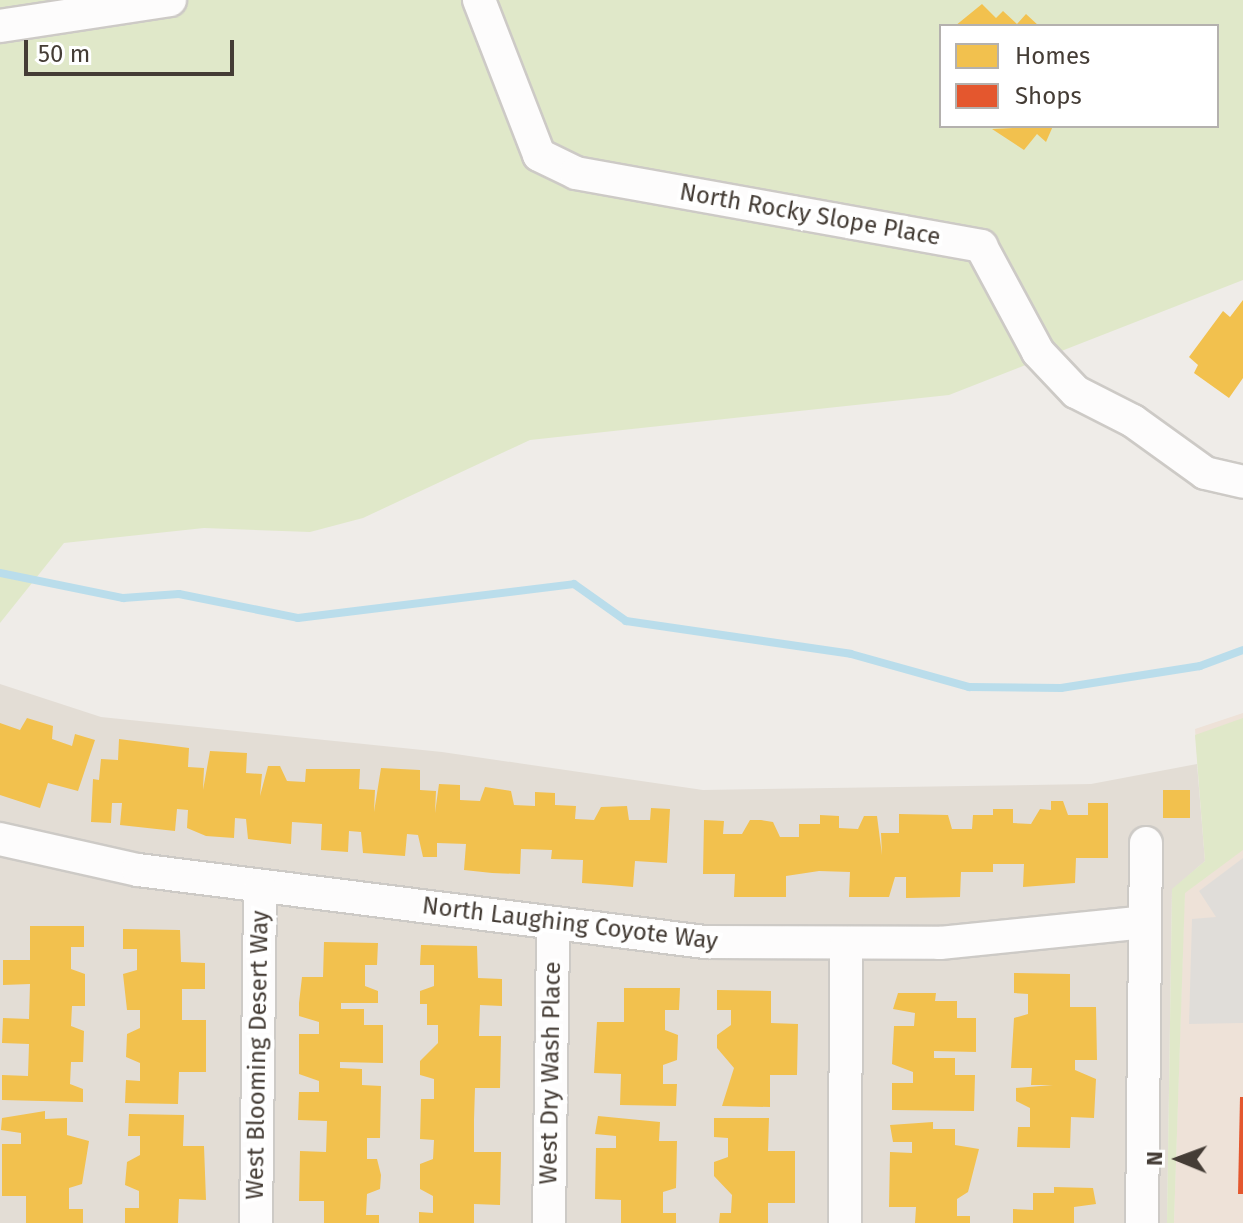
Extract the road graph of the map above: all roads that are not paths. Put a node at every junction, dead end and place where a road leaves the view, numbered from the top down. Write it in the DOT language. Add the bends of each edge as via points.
graph roads {
  1 [pos="170,0"];
  2 [pos="479,0"];
  3 [pos="0,26"];
  4 [pos="1243,482"];
  5 [pos="0,839"];
  6 [pos="1146,843"];
  7 [pos="260,888"];
  8 [pos="1145,922"];
  9 [pos="553,923"];
  10 [pos="846,946"];
  11 [pos="256,1223"];
  12 [pos="549,1223"];
  13 [pos="845,1223"];
  14 [pos="1142,1223"];
  1 -- 3 [label="street"];
  2 -- 4 [label="street, North Rocky Slope Place" via="539,155 576,173 981,246 1038,352 1076,392 1133,421 1205,473"];
  5 -- 7 [label="street, North Laughing Coyote Way" via="75,860"];
  6 -- 8 [label="street"];
  7 -- 9 [label="street, North Laughing Coyote Way"];
  7 -- 11 [label="street, West Blooming Desert Way"];
  8 -- 10 [label="street, North Laughing Coyote Way"];
  8 -- 14 [label="street"];
  9 -- 10 [label="street, North Laughing Coyote Way" via="705,942"];
  9 -- 12 [label="street, West Dry Wash Place"];
  10 -- 13 [label="street"];
}
